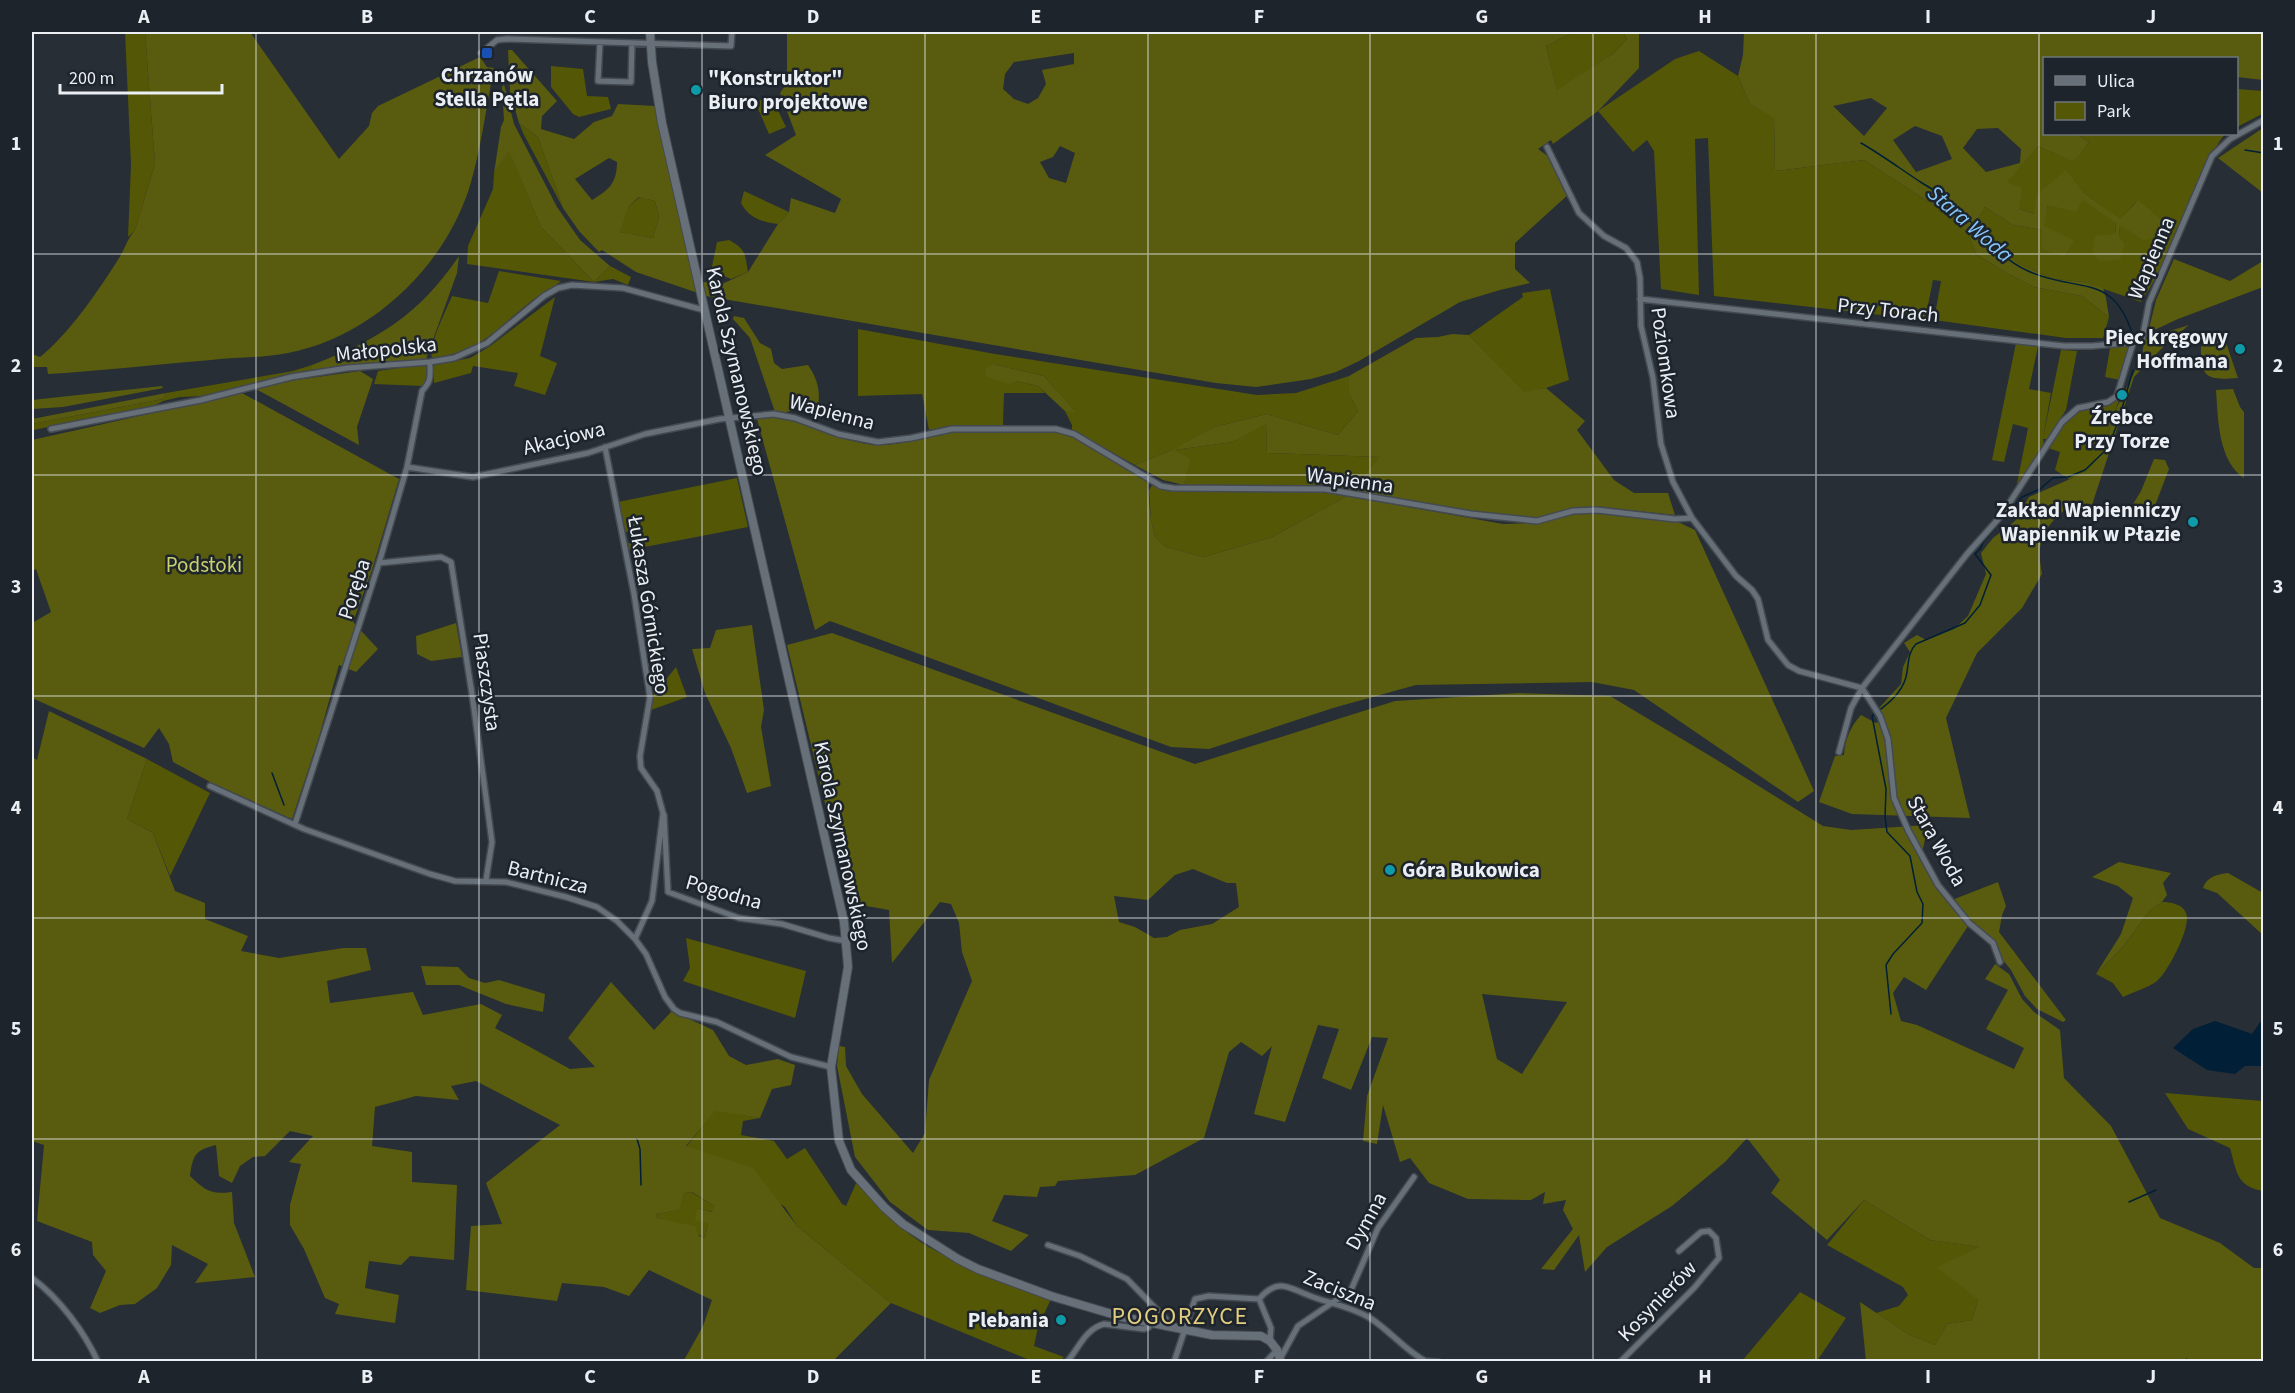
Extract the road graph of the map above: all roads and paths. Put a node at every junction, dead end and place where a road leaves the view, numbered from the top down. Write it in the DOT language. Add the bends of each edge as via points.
graph roads {
  1 [pos="517,32"];
  2 [pos="650,32"];
  3 [pos="732,32"];
  4 [pos="516,39"];
  5 [pos="600,42"];
  6 [pos="632,43"];
  7 [pos="650,43"];
  8 [pos="482,53"];
  9 [pos="2264,120"];
  10 [pos="2237,135"];
  11 [pos="2238,135"];
  12 [pos="1546,147"];
  13 [pos="1640,299"];
  14 [pos="704,308"];
  15 [pos="2133,343"];
  16 [pos="430,362"];
  17 [pos="729,419"];
  18 [pos="51,429"];
  19 [pos="605,447"];
  20 [pos="406,467"];
  21 [pos="1692,519"];
  22 [pos="379,563"];
  23 [pos="1862,688"];
  24 [pos="1839,752"];
  25 [pos="210,786"];
  26 [pos="663,813"];
  27 [pos="295,824"];
  28 [pos="486,880"];
  29 [pos="635,939"];
  30 [pos="848,941"];
  31 [pos="2000,962"];
  32 [pos="831,1067"];
  33 [pos="1414,1177"];
  34 [pos="1048,1245"];
  35 [pos="1679,1251"];
  36 [pos="32,1278"];
  37 [pos="1259,1299"];
  38 [pos="1332,1303"];
  39 [pos="1150,1323"];
  40 [pos="1167,1327"];
  41 [pos="1184,1330"];
  42 [pos="1270,1341"];
  43 [pos="1276,1350"];
  44 [pos="1281,1360"];
  45 [pos="1425,1361"];
  46 [pos="98,1362"];
  47 [pos="1067,1362"];
  48 [pos="1174,1362"];
  49 [pos="1266,1362"];
  50 [pos="1438,1362"];
  51 [pos="1620,1362"];
  1 -- 4 [label="street"];
  2 -- 7 [label="street, Karola Szymanowskiego"];
  3 -- 7 [label="street" via="731,46"];
  4 -- 5 [label="street"];
  4 -- 8 [label="street" via="496,40"];
  5 -- 6 [label="street"];
  5 -- 6 [label="street" via="598,81 631,82"];
  6 -- 7 [label="street"];
  7 -- 14 [label="street, Karola Szymanowskiego" via="662,123"];
  9 -- 11 [label="street, Wapienna"];
  10 -- 15 [label="street, Wapienna" via="2212,156 2149,303 2142,340"];
  12 -- 13 [label="street, Poziomkowa" via="1571,200 1591,224 1632,255 1640,269"];
  13 -- 15 [label="street, Przy Torach" via="2064,346"];
  13 -- 21 [label="street, Poziomkowa" via="1660,444"];
  14 -- 16 [label="street, Małopolska" via="623,288 572,285 544,296 487,343 470,352"];
  14 -- 17 [label="street, Karola Szymanowskiego"];
  15 -- 23 [label="street, Wapienna" via="2117,396 2108,402 2078,408 2062,422 2001,516"];
  16 -- 18 [label="street, Małopolska" via="291,377 201,400"];
  16 -- 20 [label="street, Poręba" via="430,379 422,391"];
  17 -- 19 [label="street, Akacjowa" via="645,434"];
  17 -- 21 [label="street, Wapienna" via="774,414 878,442 952,429 1056,429 1074,434 1161,486 1173,488 1325,489 1461,513 1537,521 1573,511 1597,510"];
  17 -- 30 [label="street, Karola Szymanowskiego"];
  19 -- 20 [label="street, Akacjowa" via="473,477"];
  19 -- 26 [label="street, Łukasza Górnickiego" via="650,697 640,760 643,773 660,798"];
  20 -- 22 [label="street, Poręba"];
  21 -- 23 [label="street" via="1758,599 1768,640 1788,665"];
  22 -- 27 [label="street, Poręba"];
  22 -- 28 [label="street, Piaszczysta" via="441,557 451,562 492,842"];
  23 -- 24 [label="street, Wapienna" via="1851,708"];
  23 -- 31 [label="street, Stara Woda" via="1880,716 1888,739 1899,812 1938,885 1969,923 1993,943"];
  25 -- 27 [label="street, Bartnicza"];
  26 -- 29 [label="street, Łukasza Górnickiego" via="652,901"];
  26 -- 30 [label="street, Pogodna" via="668,892 739,918 782,924"];
  27 -- 28 [label="street, Bartnicza" via="444,878"];
  28 -- 29 [label="street, Bartnicza" via="540,890 597,907"];
  29 -- 32 [label="street, Bartnicza" via="646,954 658,985 680,1013 717,1022 791,1057"];
  30 -- 32 [label="street, Karola Szymanowskiego" via="847,980"];
  32 -- 39 [label="street, Karola Szymanowskiego" via="844,1157 851,1170 903,1224 978,1269 1088,1308"];
  33 -- 38 [label="street, Dymna" via="1378,1228 1355,1284 1344,1297"];
  34 -- 40 [label="street" via="1127,1279 1166,1319"];
  35 -- 51 [label="street, Kosynierów" via="1701,1232 1709,1231 1716,1238 1719,1258"];
  36 -- 46 [label="street" via="78,1328"];
  37 -- 38 [label="street, Zaciszna" via="1276,1286 1286,1286"];
  37 -- 41 [label="street" via="1195,1299"];
  37 -- 42 [label="street" via="1271,1328"];
  38 -- 44 [label="street, Dymna" via="1298,1326"];
  38 -- 45 [label="street, Zaciszna" via="1368,1317"];
  39 -- 40 [label="street, Karola Szymanowskiego"];
  39 -- 47 [label="street" via="1144,1329 1099,1325"];
  40 -- 41 [label="street, Karola Szymanowskiego"];
  41 -- 42 [label="street, Karola Szymanowskiego" via="1262,1336"];
  41 -- 48 [label="street"];
  42 -- 43 [label="street"];
  43 -- 44 [label="street"];
  43 -- 49 [label="street"];
  45 -- 50 [label="street"];
}
